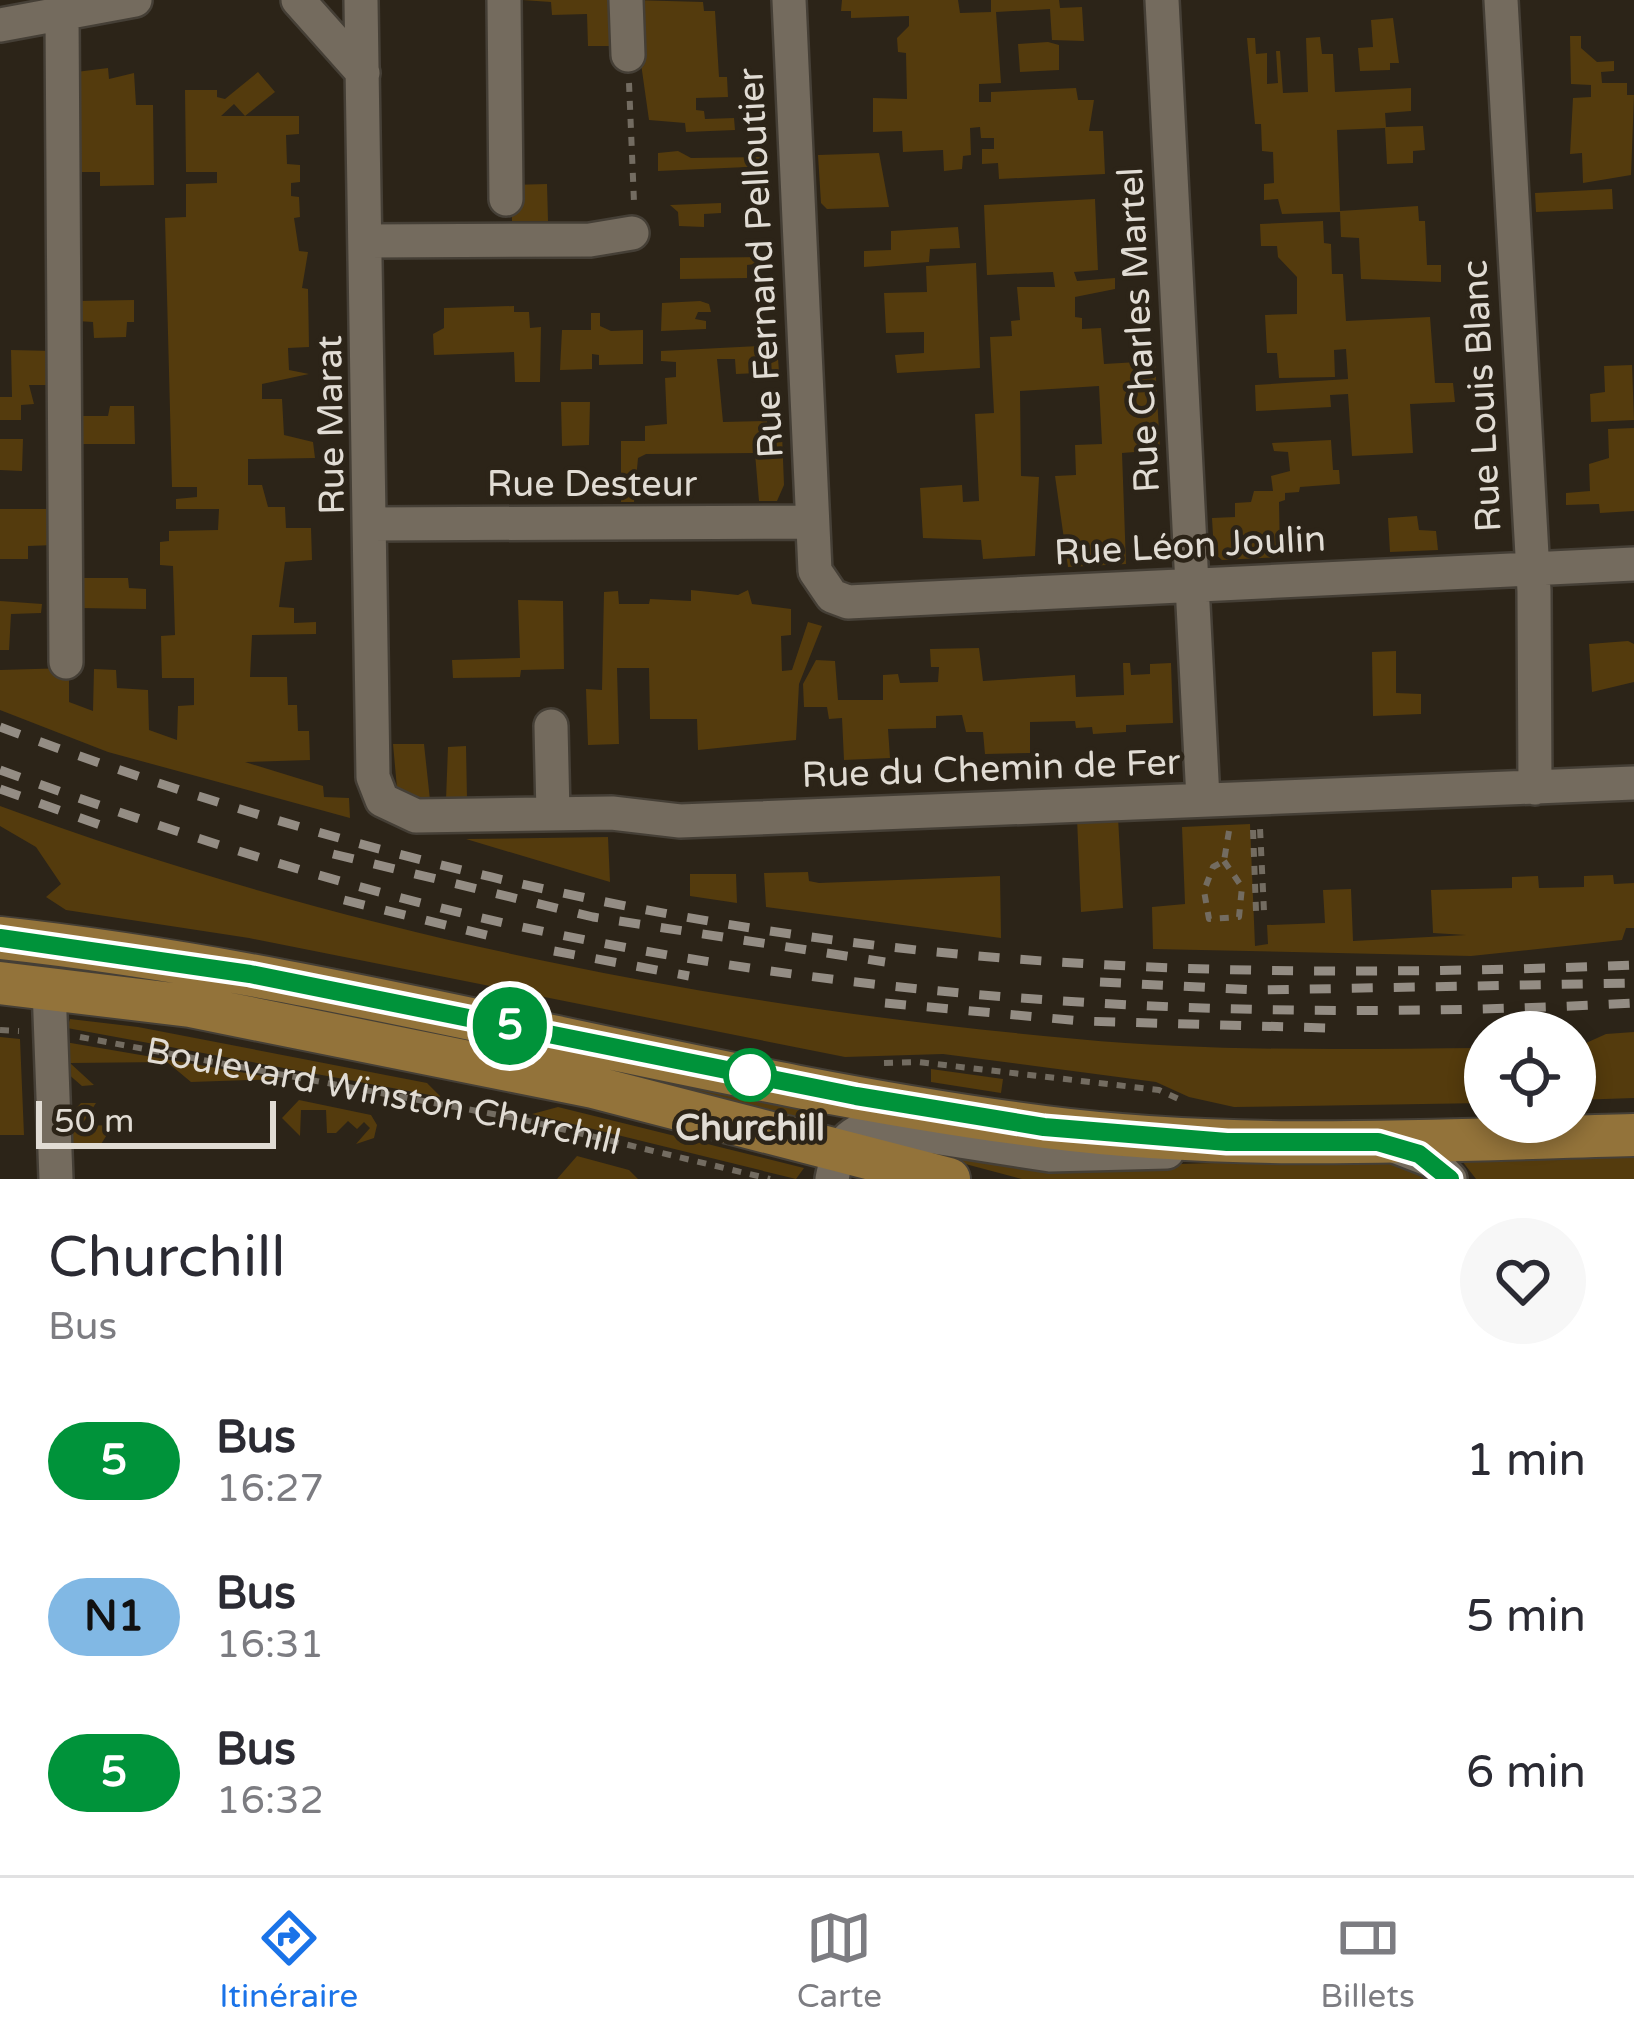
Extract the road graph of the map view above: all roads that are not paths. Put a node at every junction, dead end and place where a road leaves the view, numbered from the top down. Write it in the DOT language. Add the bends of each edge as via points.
graph roads {
  1 [pos="130,0"];
  2 [pos="298,0"];
  3 [pos="339,0"];
  4 [pos="504,0"];
  5 [pos="626,0"];
  6 [pos="789,0"];
  7 [pos="1162,0"];
  8 [pos="1501,0"];
  9 [pos="362,1"];
  10 [pos="62,14"];
  11 [pos="0,25"];
  12 [pos="628,55"];
  13 [pos="363,73"];
  14 [pos="506,199"];
  15 [pos="632,233"];
  16 [pos="368,241"];
  17 [pos="812,522"];
  18 [pos="371,524"];
  19 [pos="1634,564"];
  20 [pos="1531,568"];
  21 [pos="1192,585"];
  22 [pos="65,662"];
  23 [pos="551,726"];
  24 [pos="373,776"];
  25 [pos="1634,783"];
  26 [pos="1535,788"];
  27 [pos="1216,807"];
  28 [pos="553,814"];
  29 [pos="0,938"];
  30 [pos="0,982"];
  31 [pos="49,987"];
  32 [pos="876,1126"];
  33 [pos="1634,1135"];
  34 [pos="835,1164"];
  35 [pos="1442,1165"];
  36 [pos="56,1179"];
  37 [pos="947,1179"];
  1 -- 10 [label="street"];
  2 -- 13 [label="street"];
  3 -- 9 [label="street"];
  4 -- 14 [label="street"];
  5 -- 12 [label="street"];
  6 -- 17 [label="street, Rue Fernand Pelloutier"];
  7 -- 21 [label="street, Rue Charles Martel"];
  8 -- 20 [label="street, Rue Louis Blanc"];
  9 -- 13 [label="street, Rue Marat"];
  10 -- 11 [label="street"];
  10 -- 22 [label="street"];
  13 -- 16 [label="street, Rue Marat"];
  15 -- 16 [label="street"];
  16 -- 18 [label="street, Rue Marat"];
  17 -- 18 [label="street, Rue Desteur"];
  17 -- 21 [label="street, Rue Léon Joulin" via="818,580 848,602"];
  18 -- 24 [label="street, Rue Marat"];
  19 -- 20 [label="street, Rue Léon Joulin"];
  20 -- 21 [label="street, Rue Léon Joulin"];
  20 -- 26 [label="street, Rue Louis Blanc"];
  21 -- 27 [label="street, Rue Charles Martel"];
  23 -- 28 [label="street"];
  24 -- 28 [label="street, Rue du Chemin de Fer" via="382,800 416,816"];
  25 -- 26 [label="street, Rue du Chemin de Fer"];
  26 -- 27 [label="street, Rue du Chemin de Fer"];
  27 -- 28 [label="street, Rue du Chemin de Fer" via="680,821"];
  29 -- 32 [label="main road, Boulevard Winston Churchill" via="250,974"];
  30 -- 31 [label="main road, Boulevard Winston Churchill"];
  31 -- 34 [label="main road, Boulevard Winston Churchill" via="190,1006 592,1087"];
  31 -- 36 [label="street"];
  32 -- 34 [label="main road, Boulevard Winston Churchill"];
  32 -- 35 [label="main road, Boulevard Winston Churchill" via="1214,1125 1378,1142"];
  32 -- 37 [label="main road, Boulevard Winston Churchill"];
  33 -- 35 [label="main road, Boulevard Winston Churchill"];
}
